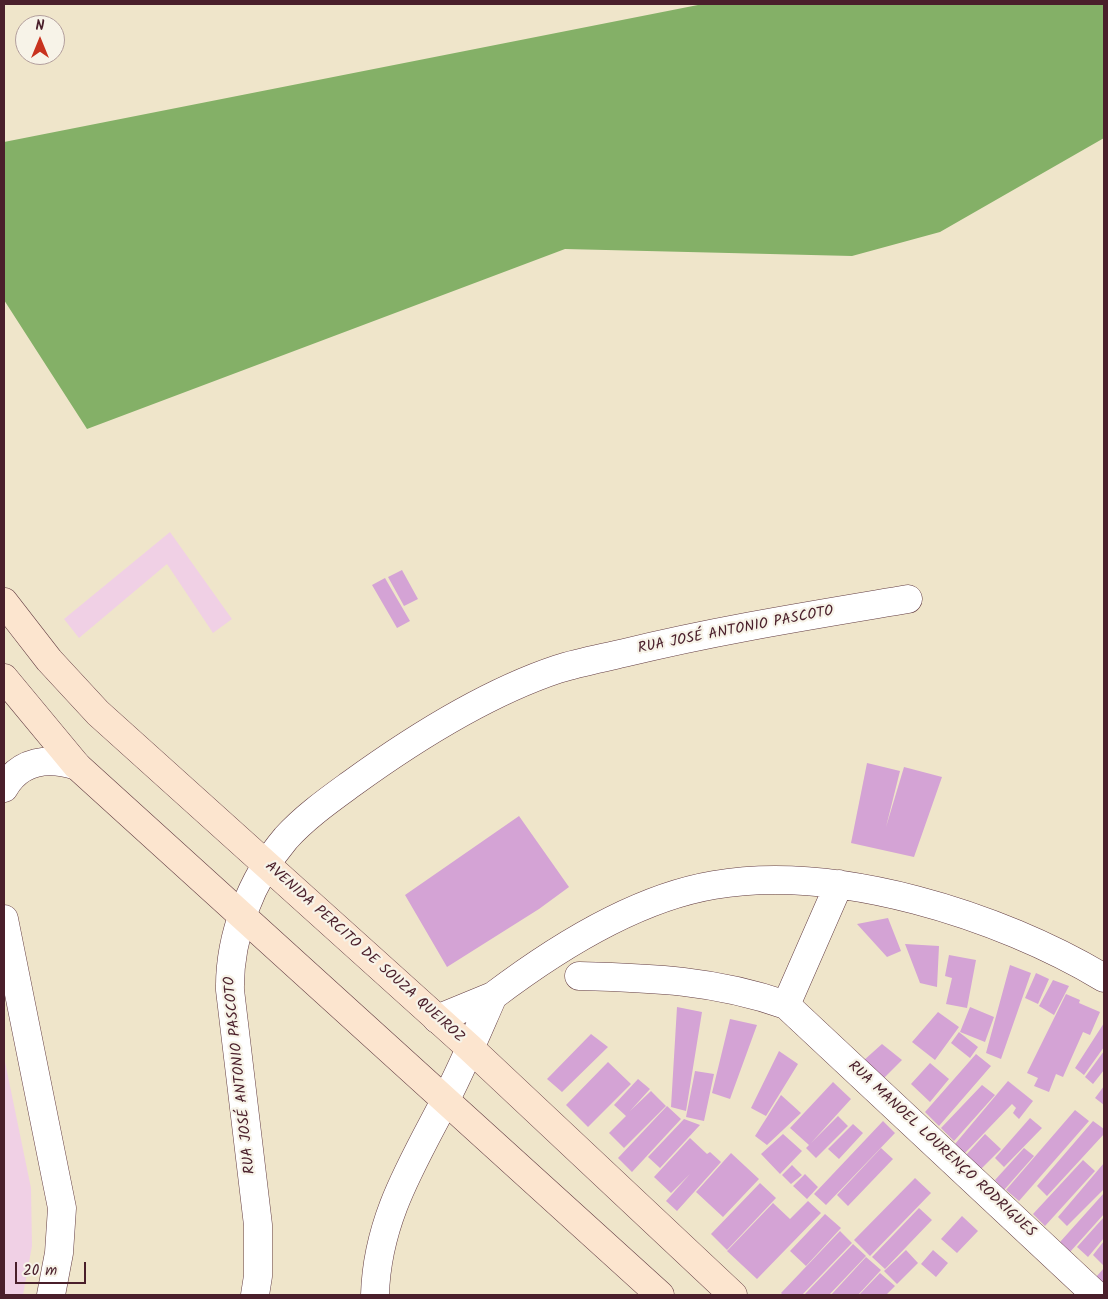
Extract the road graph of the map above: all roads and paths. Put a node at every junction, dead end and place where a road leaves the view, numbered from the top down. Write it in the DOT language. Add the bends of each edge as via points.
graph roads {
  1 [pos="908,599"];
  2 [pos="4,602"];
  3 [pos="4,678"];
  4 [pos="77,766"];
  5 [pos="4,788"];
  6 [pos="286,838"];
  7 [pos="239,841"];
  8 [pos="267,866"];
  9 [pos="839,884"];
  10 [pos="243,915"];
  11 [pos="4,919"];
  12 [pos="560,950"];
  13 [pos="524,973"];
  14 [pos="579,976"];
  15 [pos="1104,978"];
  16 [pos="493,996"];
  17 [pos="786,1005"];
  18 [pos="437,1019"];
  19 [pos="470,1048"];
  20 [pos="445,1101"];
  21 [pos="51,1295"];
  22 [pos="255,1295"];
  23 [pos="375,1295"];
  24 [pos="660,1295"];
  25 [pos="734,1295"];
  26 [pos="1096,1295"];
  1 -- 6 [label="street, RUA JOSÉ ANTONIO PASCOTO" via="686,637 558,669 494,695 389,756 324,804"];
  2 -- 7 [label="main road, AVENIDA PERCITO DE SOUZA QUEIROZ" via="49,660 98,713"];
  3 -- 4 [label="main road"];
  4 -- 5 [label="street" via="51,760 34,763 12,776"];
  4 -- 10 [label="main road"];
  6 -- 7 [label="street, RUA JOSÉ ANTONIO PASCOTO" via="272,844"];
  6 -- 8 [label="street, RUA JOSÉ ANTONIO PASCOTO"];
  7 -- 8 [label="main road, AVENIDA PERCITO DE SOUZA QUEIROZ"];
  8 -- 10 [label="street, RUA JOSÉ ANTONIO PASCOTO"];
  8 -- 18 [label="main road, AVENIDA PERCITO DE SOUZA QUEIROZ"];
  9 -- 12 [label="street" via="766,880 713,885 631,912"];
  9 -- 15 [label="street" via="934,905 1019,936"];
  9 -- 17 [label="street"];
  10 -- 20 [label="main road"];
  10 -- 22 [label="street, RUA JOSÉ ANTONIO PASCOTO" via="229,966 258,1225"];
  11 -- 21 [label="street" via="62,1208 59,1254"];
  12 -- 13 [label="street"];
  12 -- 14 [label="street"];
  13 -- 14 [label="street, RUA MANOEL LOURENÇO RODRIGUES"];
  13 -- 16 [label="street"];
  14 -- 17 [label="street, RUA MANOEL LOURENÇO RODRIGUES" via="662,978 716,985 750,992"];
  16 -- 18 [label="street"];
  16 -- 19 [label="street"];
  17 -- 26 [label="street, RUA MANOEL LOURENÇO RODRIGUES"];
  18 -- 19 [label="main road, AVENIDA PERCITO DE SOUZA QUEIROZ"];
  19 -- 20 [label="street"];
  19 -- 25 [label="main road, AVENIDA PERCITO DE SOUZA QUEIROZ"];
  20 -- 23 [label="street" via="394,1201 383,1232"];
  20 -- 24 [label="main road"];
}
